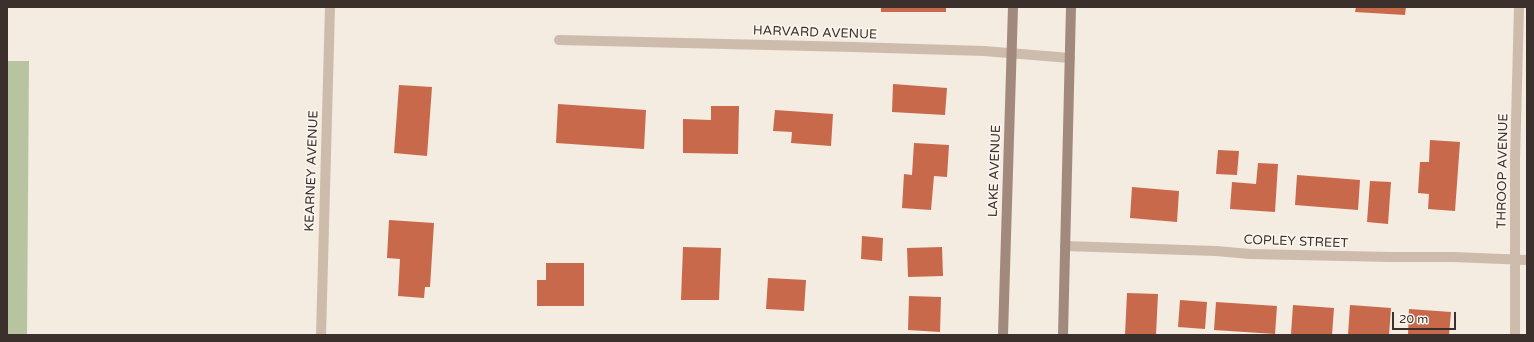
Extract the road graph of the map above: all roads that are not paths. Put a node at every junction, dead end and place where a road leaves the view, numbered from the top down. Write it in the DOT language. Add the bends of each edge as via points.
graph roads {
  1 [pos="330,7"];
  2 [pos="1013,7"];
  3 [pos="1071,7"];
  4 [pos="1519,7"];
  5 [pos="559,40"];
  6 [pos="1012,54"];
  7 [pos="1070,58"];
  8 [pos="1065,246"];
  9 [pos="1515,259"];
  10 [pos="1527,260"];
  11 [pos="321,335"];
  12 [pos="1003,335"];
  13 [pos="1063,335"];
  14 [pos="1515,335"];
  1 -- 11 [label="street, KEARNEY AVENUE"];
  2 -- 6 [label="main road, LAKE AVENUE"];
  3 -- 7 [label="main road"];
  4 -- 9 [label="street, THROOP AVENUE"];
  5 -- 6 [label="street, HARVARD AVENUE" via="984,51"];
  6 -- 7 [label="street, HARVARD AVENUE"];
  6 -- 12 [label="main road, LAKE AVENUE"];
  7 -- 8 [label="main road"];
  8 -- 9 [label="street, COPLEY STREET" via="1250,254"];
  8 -- 13 [label="main road"];
  9 -- 10 [label="street, COPLEY STREET"];
  9 -- 14 [label="street, THROOP AVENUE"];
}
